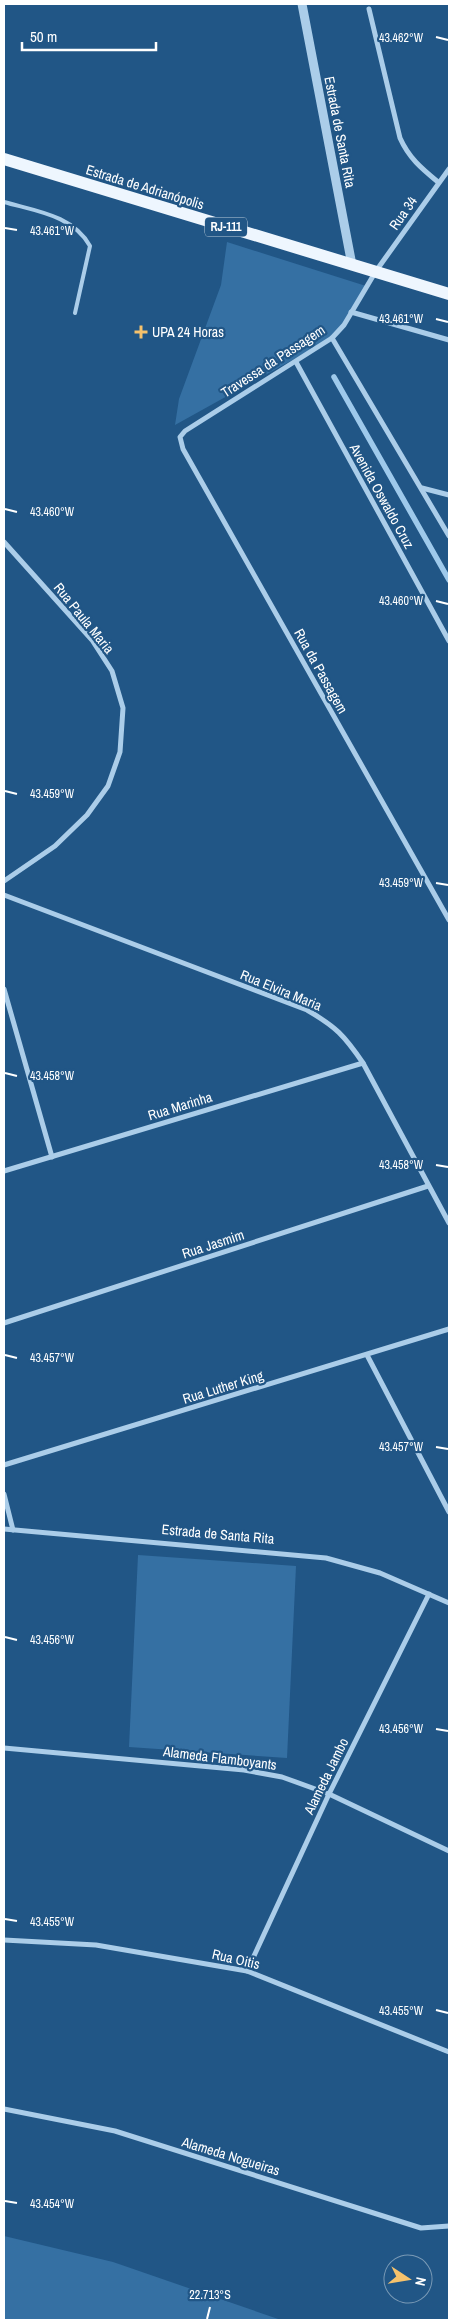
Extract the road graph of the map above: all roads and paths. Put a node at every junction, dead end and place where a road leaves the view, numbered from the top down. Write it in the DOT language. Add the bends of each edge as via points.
graph roads {
  1 [pos="302,4"];
  2 [pos="369,9"];
  3 [pos="4,159"];
  4 [pos="449,169"];
  5 [pos="438,182"];
  6 [pos="4,202"];
  7 [pos="352,265"];
  8 [pos="376,271"];
  9 [pos="449,294"];
  10 [pos="75,312"];
  11 [pos="351,312"];
  12 [pos="332,338"];
  13 [pos="449,340"];
  14 [pos="296,362"];
  15 [pos="185,431"];
  16 [pos="422,488"];
  17 [pos="449,496"];
  18 [pos="449,536"];
  19 [pos="4,542"];
  20 [pos="449,641"];
  21 [pos="4,881"];
  22 [pos="4,895"];
  23 [pos="449,920"];
  24 [pos="4,989"];
  25 [pos="363,1063"];
  26 [pos="52,1156"];
  27 [pos="4,1171"];
  28 [pos="428,1186"];
  29 [pos="449,1223"];
  30 [pos="4,1324"];
  31 [pos="449,1329"];
  32 [pos="367,1355"];
  33 [pos="4,1465"];
  34 [pos="4,1494"];
  35 [pos="449,1512"];
  36 [pos="4,1528"];
  37 [pos="13,1530"];
  38 [pos="429,1594"];
  39 [pos="449,1603"];
  40 [pos="4,1748"];
  41 [pos="329,1794"];
  42 [pos="449,1851"];
  43 [pos="4,1940"];
  44 [pos="247,1970"];
  45 [pos="449,2052"];
  46 [pos="4,2109"];
  47 [pos="449,2226"];
  1 -- 7 [label="street, Estrada de Santa Rita"];
  2 -- 5 [label="street" via="400,138 416,165"];
  3 -- 7 [label="main road, Estrada de Adrianópolis / RJ-111"];
  4 -- 5 [label="street, Rua 34"];
  5 -- 8 [label="street, Rua 34"];
  6 -- 10 [label="lane" via="68,222 83,234 90,246"];
  7 -- 8 [label="main road, Estrada de Adrianópolis / RJ-111"];
  8 -- 9 [label="main road, Estrada de Adrianópolis / RJ-111"];
  8 -- 11 [label="street, Travessa da Passagem"];
  11 -- 12 [label="street, Travessa da Passagem"];
  11 -- 13 [label="street"];
  12 -- 14 [label="street, Travessa da Passagem"];
  12 -- 16 [label="street"];
  14 -- 15 [label="street, Travessa da Passagem"];
  14 -- 20 [label="street, Avenida Oswaldo Cruz"];
  15 -- 23 [label="street, Rua da Passagem" via="180,437 183,449"];
  16 -- 17 [label="street"];
  16 -- 18 [label="street"];
  19 -- 21 [label="street, Rua Paula Maria" via="92,640 112,671 123,708 120,752 108,786 87,815 54,846"];
  22 -- 25 [label="street, Rua Elvira Maria" via="307,1010 331,1024 346,1038"];
  24 -- 26 [label="street"];
  25 -- 26 [label="street, Rua Marinha"];
  25 -- 28 [label="street, Rua Elvira Maria"];
  26 -- 27 [label="street, Rua Marinha"];
  28 -- 29 [label="street, Rua Elvira Maria"];
  28 -- 30 [label="street, Rua Jasmim"];
  31 -- 32 [label="street, Rua Luther King"];
  32 -- 33 [label="street, Rua Luther King"];
  32 -- 35 [label="street"];
  34 -- 37 [label="street"];
  36 -- 37 [label="street, Estrada de Santa Rita"];
  37 -- 38 [label="street, Estrada de Santa Rita" via="326,1558 372,1570"];
  38 -- 39 [label="street, Estrada de Santa Rita"];
  38 -- 41 [label="street, Alameda Jambo"];
  40 -- 41 [label="street, Alameda Flamboyants" via="244,1770 282,1777"];
  41 -- 42 [label="street, Alameda Flamboyants"];
  41 -- 44 [label="street, Alameda Jambo"];
  43 -- 44 [label="street, Rua Oitis" via="96,1945"];
  44 -- 45 [label="street, Rua Oitis"];
  46 -- 47 [label="street, Alameda Nogueiras" via="115,2131 421,2228"];
}
